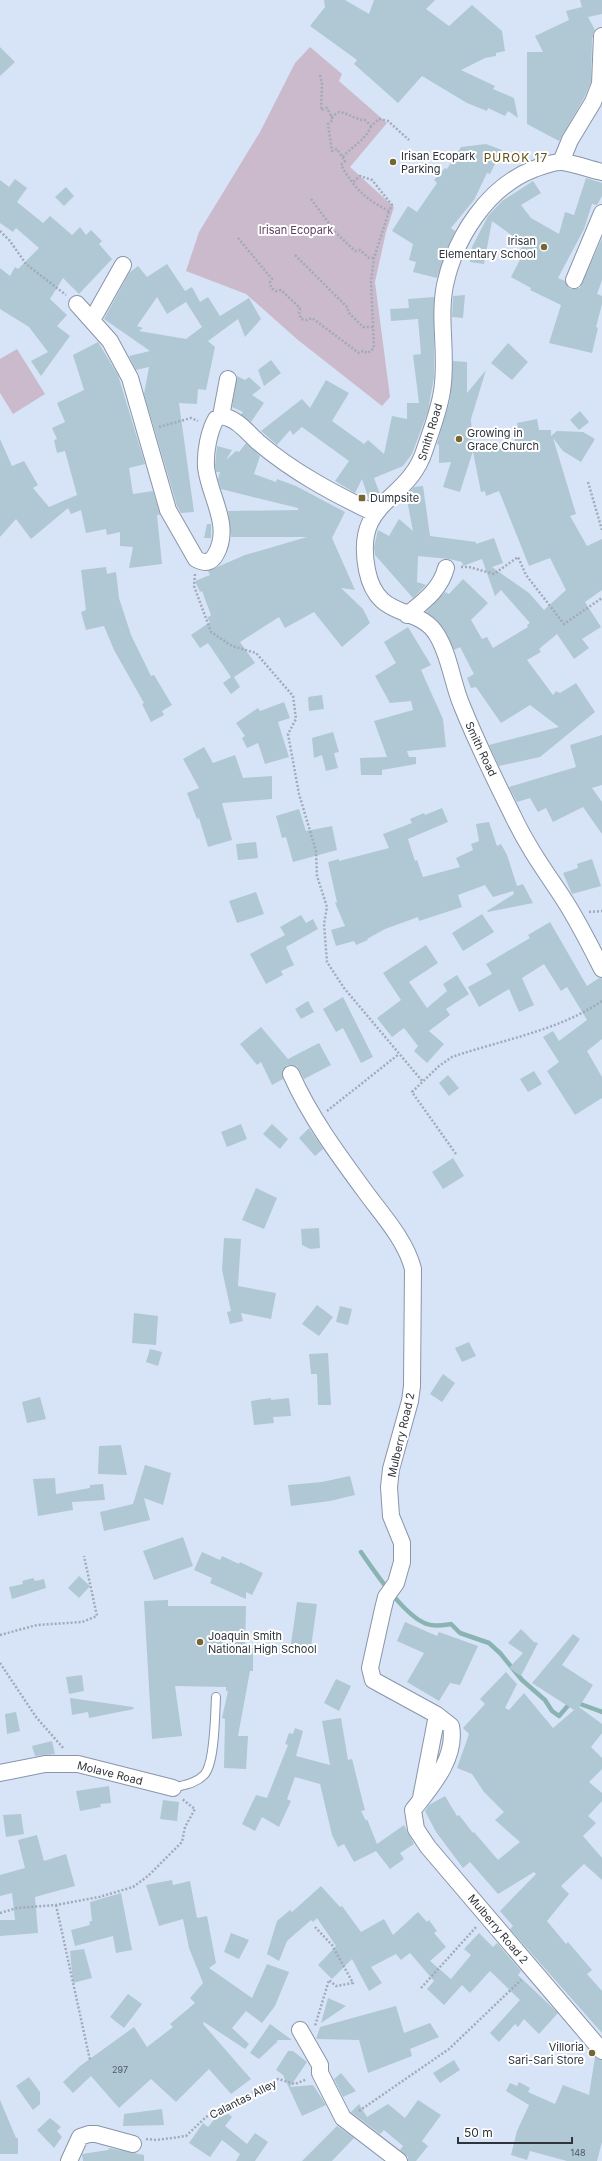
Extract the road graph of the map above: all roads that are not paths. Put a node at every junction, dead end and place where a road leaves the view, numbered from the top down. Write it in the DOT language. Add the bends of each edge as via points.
graph roads {
  1 [pos="602,36"];
  2 [pos="561,162"];
  3 [pos="602,172"];
  4 [pos="602,213"];
  5 [pos="123,264"];
  6 [pos="574,280"];
  7 [pos="77,304"];
  8 [pos="92,320"];
  9 [pos="228,379"];
  10 [pos="222,416"];
  11 [pos="374,513"];
  12 [pos="446,568"];
  13 [pos="407,615"];
  14 [pos="602,969"];
  15 [pos="291,1074"];
  16 [pos="216,1697"];
  17 [pos="0,1773"];
  18 [pos="178,1794"];
  19 [pos="300,2030"];
  20 [pos="602,2051"];
  21 [pos="133,2144"];
  22 [pos="69,2161"];
  23 [pos="400,2161"];
  1 -- 2 [label="street" via="600,84"];
  2 -- 3 [label="street, Smith Road"];
  2 -- 11 [label="street, Smith Road" via="530,170 509,182 490,198 464,235 445,286 442,393 426,446 420,464 406,483"];
  4 -- 6 [label="street"];
  5 -- 8 [label="street" via="110,292"];
  7 -- 8 [label="street"];
  8 -- 10 [label="street" via="110,341 130,378 168,510 196,559 208,562 214,559 221,546 221,518 206,467 212,429 216,418"];
  9 -- 10 [label="street"];
  10 -- 11 [label="street" via="233,420 296,471"];
  11 -- 13 [label="street, Smith Road" via="366,531 364,550 367,571 379,596 386,604"];
  12 -- 13 [label="street" via="442,582"];
  13 -- 14 [label="street, Smith Road" via="425,622 438,635 462,707 529,849 578,921"];
  15 -- 20 [label="street, Mulberry Road 2" via="304,1103 392,1228 413,1269 412,1386 391,1469 389,1487 391,1516 403,1552 396,1583 386,1597 370,1675 373,1680 437,1715 451,1726 450,1748 438,1777 413,1810 416,1829 428,1847 531,1970"];
  16 -- 18 [label="lane" via="208,1769 200,1779"];
  17 -- 18 [label="street, Molave Road" via="45,1764 78,1764"];
  19 -- 23 [label="street" via="320,2064 320,2073 343,2118"];
  21 -- 22 [label="street" via="89,2134 80,2137"];
}
